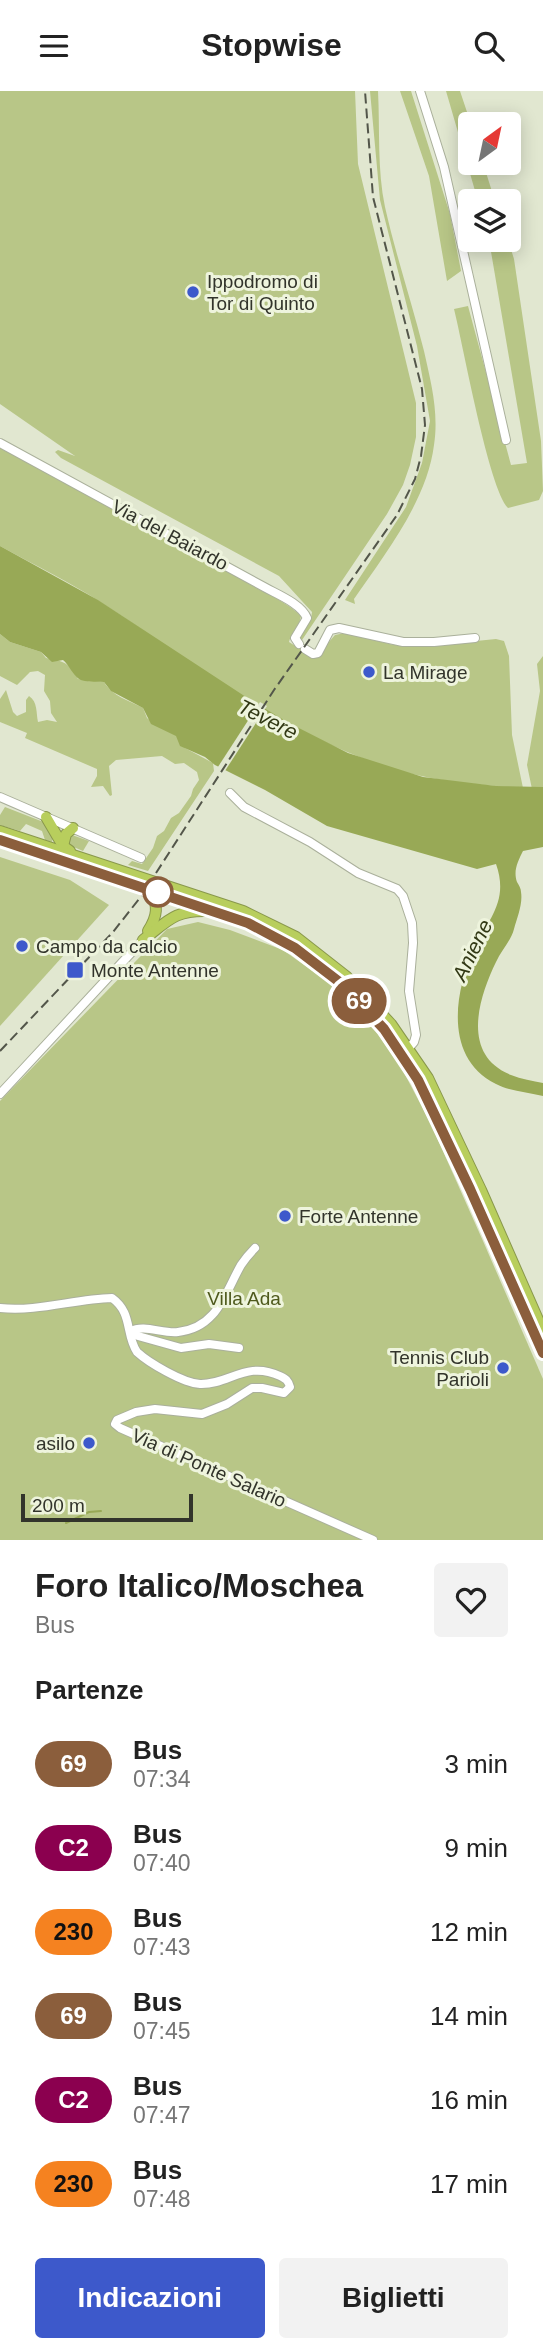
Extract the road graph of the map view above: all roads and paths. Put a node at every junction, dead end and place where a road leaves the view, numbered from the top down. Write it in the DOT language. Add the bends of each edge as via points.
graph roads {
  1 [pos="420,91"];
  2 [pos="506,440"];
  3 [pos="0,443"];
  4 [pos="475,638"];
  5 [pos="230,793"];
  6 [pos="0,797"];
  7 [pos="46,817"];
  8 [pos="73,828"];
  9 [pos="0,831"];
  10 [pos="0,841"];
  11 [pos="63,846"];
  12 [pos="141,858"];
  13 [pos="90,860"];
  14 [pos="151,890"];
  15 [pos="223,913"];
  16 [pos="143,940"];
  17 [pos="409,1048"];
  18 [pos="0,1094"];
  19 [pos="255,1248"];
  20 [pos="0,1308"];
  21 [pos="131,1331"];
  22 [pos="543,1331"];
  23 [pos="239,1348"];
  24 [pos="543,1353"];
  25 [pos="373,1540"];
  1 -- 2 [label="street" via="444,167"];
  3 -- 4 [label="street, Via del Baiardo" via="290,602 306,615 295,638 313,654 318,653 330,630 339,628 403,642"];
  5 -- 17 [label="street" via="244,807 358,873 397,888 403,896 413,943 409,991 416,1035"];
  6 -- 7 [label="street"];
  7 -- 8 [label="street"];
  7 -- 11 [label="highway"];
  8 -- 11 [label="highway"];
  8 -- 12 [label="street"];
  9 -- 13 [label="highway"];
  10 -- 14 [label="highway"];
  11 -- 13 [label="highway"];
  13 -- 17 [label="highway" via="229,905 296,937 354,983"];
  14 -- 15 [label="highway"];
  14 -- 16 [label="highway" via="157,913"];
  15 -- 16 [label="highway" via="176,914"];
  15 -- 24 [label="highway" via="307,956 342,984 388,1035 435,1113"];
  16 -- 18 [label="street"];
  17 -- 22 [label="highway" via="432,1087"];
  19 -- 21 [label="street" via="220,1306 199,1326 169,1333"];
  20 -- 21 [label="street, Via di Ponte Salario" via="43,1308 112,1298 121,1305"];
  21 -- 23 [label="street" via="181,1347"];
  21 -- 25 [label="street, Via di Ponte Salario" via="140,1355 188,1382 207,1384 234,1374 264,1371 286,1379 290,1389 283,1394 252,1388 202,1414 159,1409 136,1412 117,1419 117,1427"];
}
